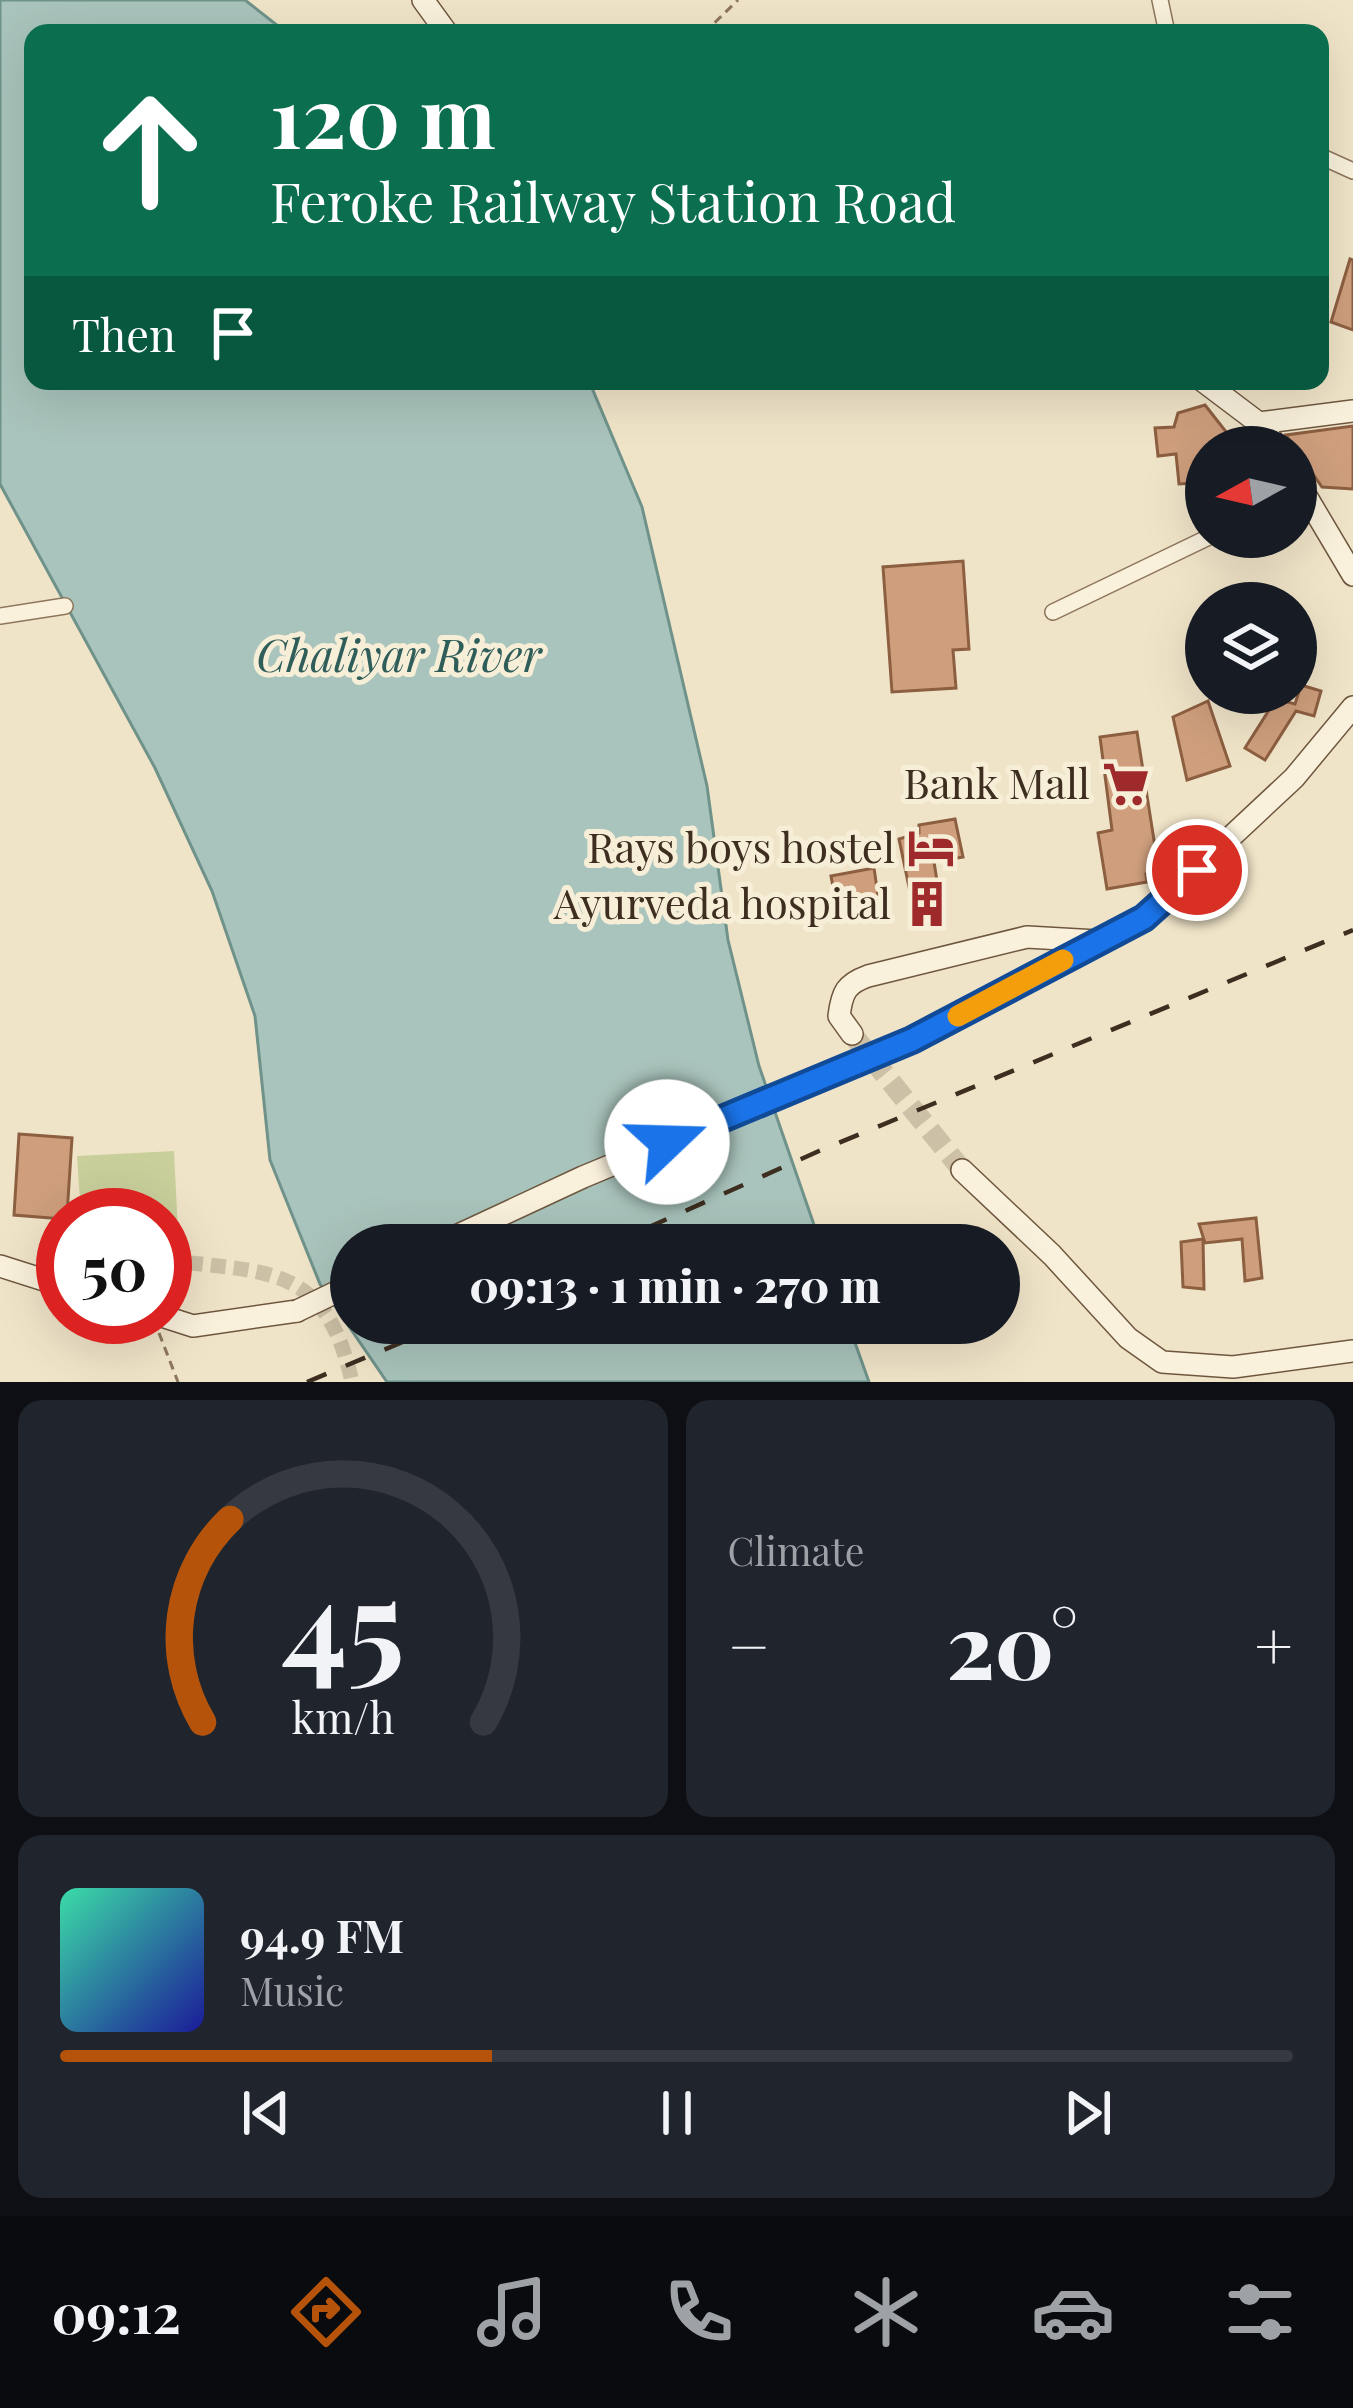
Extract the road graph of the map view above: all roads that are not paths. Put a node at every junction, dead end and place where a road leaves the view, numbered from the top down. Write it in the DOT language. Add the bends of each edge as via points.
graph roads {
  1 [pos="1215,390"];
  2 [pos="1353,411"];
  3 [pos="1258,423"];
  4 [pos="1260,426"];
  5 [pos="1317,514"];
  6 [pos="1185,548"];
  7 [pos="1353,575"];
  8 [pos="65,606"];
  9 [pos="1052,611"];
  10 [pos="0,616"];
  11 [pos="1353,707"];
  12 [pos="1099,942"];
  13 [pos="852,1034"];
  14 [pos="962,1170"];
  15 [pos="482,1224"];
  16 [pos="0,1266"];
  17 [pos="36,1277"];
  18 [pos="330,1296"];
  19 [pos="192,1326"];
  20 [pos="1353,1351"];
  21 [pos="1282,1372"];
  1 -- 3 [label="main road"];
  2 -- 3 [label="main road"];
  3 -- 4 [label="main road"];
  5 -- 7 [label="main road"];
  6 -- 9 [label="street"];
  8 -- 10 [label="street"];
  11 -- 12 [label="main road" via="1224,847 1144,918"];
  12 -- 13 [label="main road" via="1028,938 868,976 842,994 839,1016"];
  12 -- 15 [label="main road, bridge" via="912,1040"];
  14 -- 21 [label="main road" via="1128,1338 1162,1361"];
  16 -- 17 [label="main road"];
  18 -- 19 [label="main road, bridge" via="297,1311"];
  20 -- 21 [label="main road"];
}
